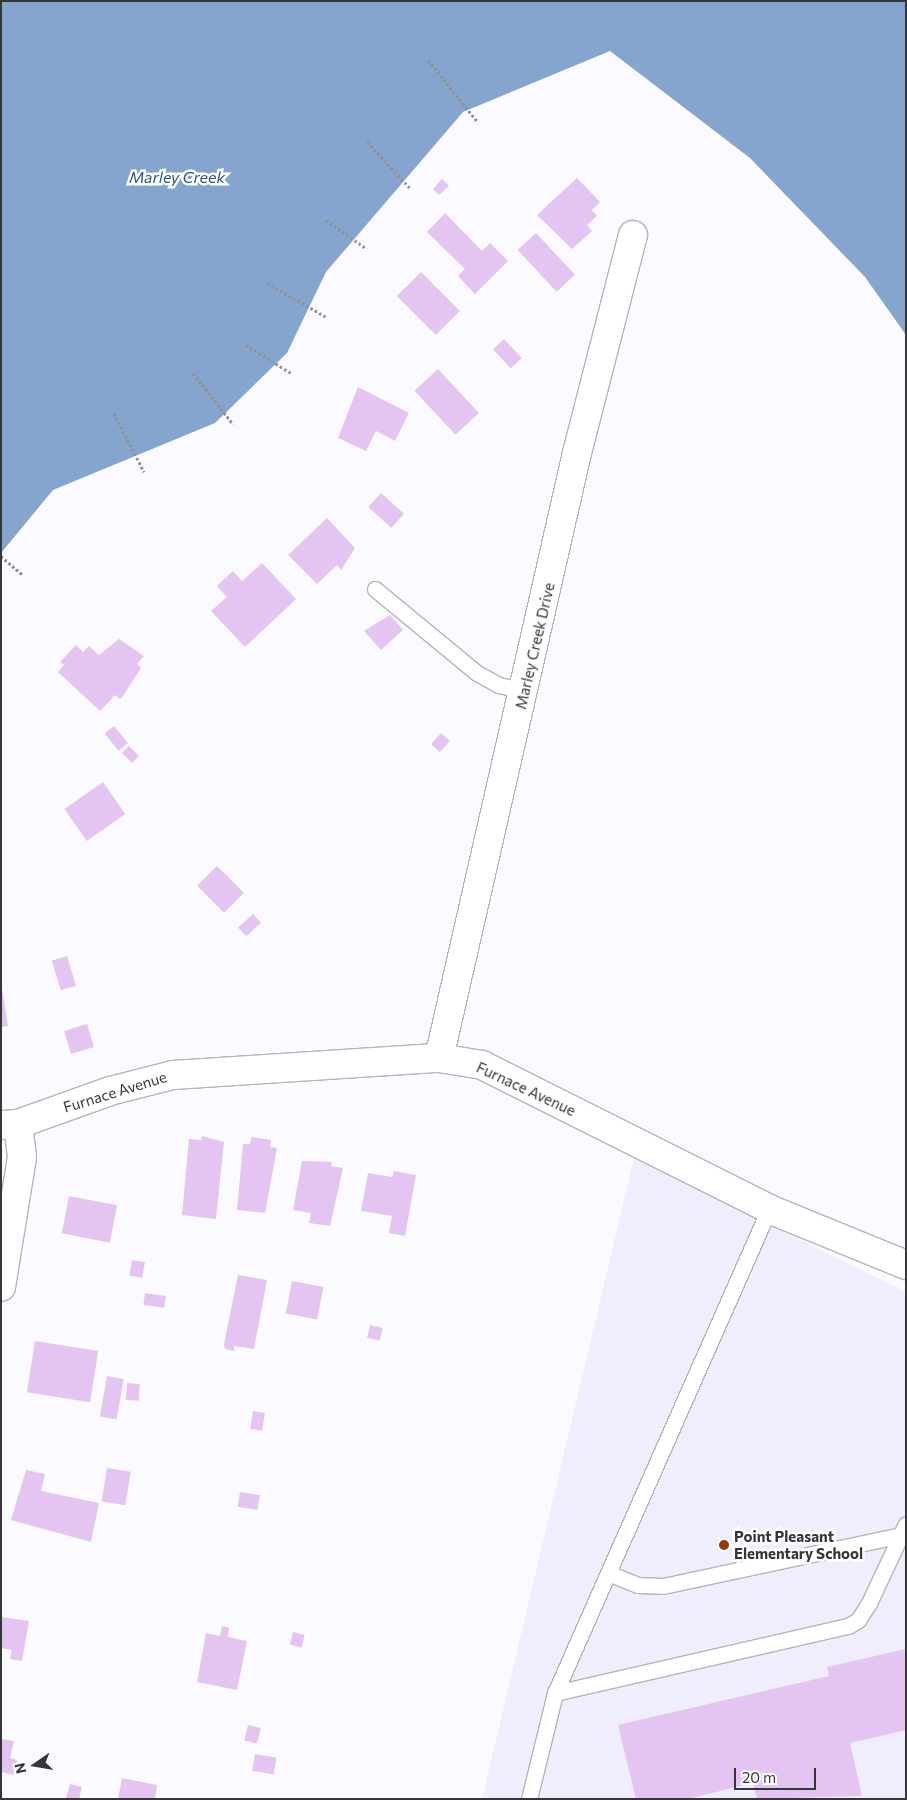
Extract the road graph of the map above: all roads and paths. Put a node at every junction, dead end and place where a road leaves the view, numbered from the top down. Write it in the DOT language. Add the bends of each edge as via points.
graph roads {
  1 [pos="428,60"];
  2 [pos="477,121"];
  3 [pos="366,142"];
  4 [pos="410,188"];
  5 [pos="326,220"];
  6 [pos="633,235"];
  7 [pos="367,249"];
  8 [pos="267,282"];
  9 [pos="328,318"];
  10 [pos="246,345"];
  11 [pos="193,373"];
  12 [pos="291,373"];
  13 [pos="114,413"];
  14 [pos="233,424"];
  15 [pos="144,472"];
  16 [pos="1,556"];
  17 [pos="22,574"];
  18 [pos="375,589"];
  19 [pos="525,691"];
  20 [pos="439,1058"];
  21 [pos="10,1125"];
  22 [pos="769,1209"];
  23 [pos="906,1264"];
  24 [pos="1,1287"];
  25 [pos="903,1529"];
  26 [pos="608,1573"];
  27 [pos="555,1693"];
  28 [pos="529,1799"];
  1 -- 2 [label="path"];
  3 -- 4 [label="path"];
  5 -- 7 [label="path"];
  6 -- 19 [label="street, Marley Creek Drive" via="577,453"];
  8 -- 9 [label="path"];
  10 -- 12 [label="path"];
  11 -- 14 [label="path"];
  13 -- 15 [label="path"];
  16 -- 17 [label="path"];
  18 -- 19 [label="lane" via="477,673 499,685"];
  19 -- 20 [label="street, Marley Creek Drive"];
  20 -- 21 [label="street, Furnace Avenue" via="174,1075 110,1091"];
  20 -- 22 [label="street, Furnace Avenue" via="482,1065"];
  21 -- 24 [label="street" via="22,1157"];
  22 -- 23 [label="street, Furnace Avenue"];
  22 -- 26 [label="lane"];
  25 -- 26 [label="lane" via="663,1586 638,1585"];
  25 -- 27 [label="lane" via="869,1603 858,1620 848,1626"];
  26 -- 27 [label="lane"];
  27 -- 28 [label="lane"];
}
